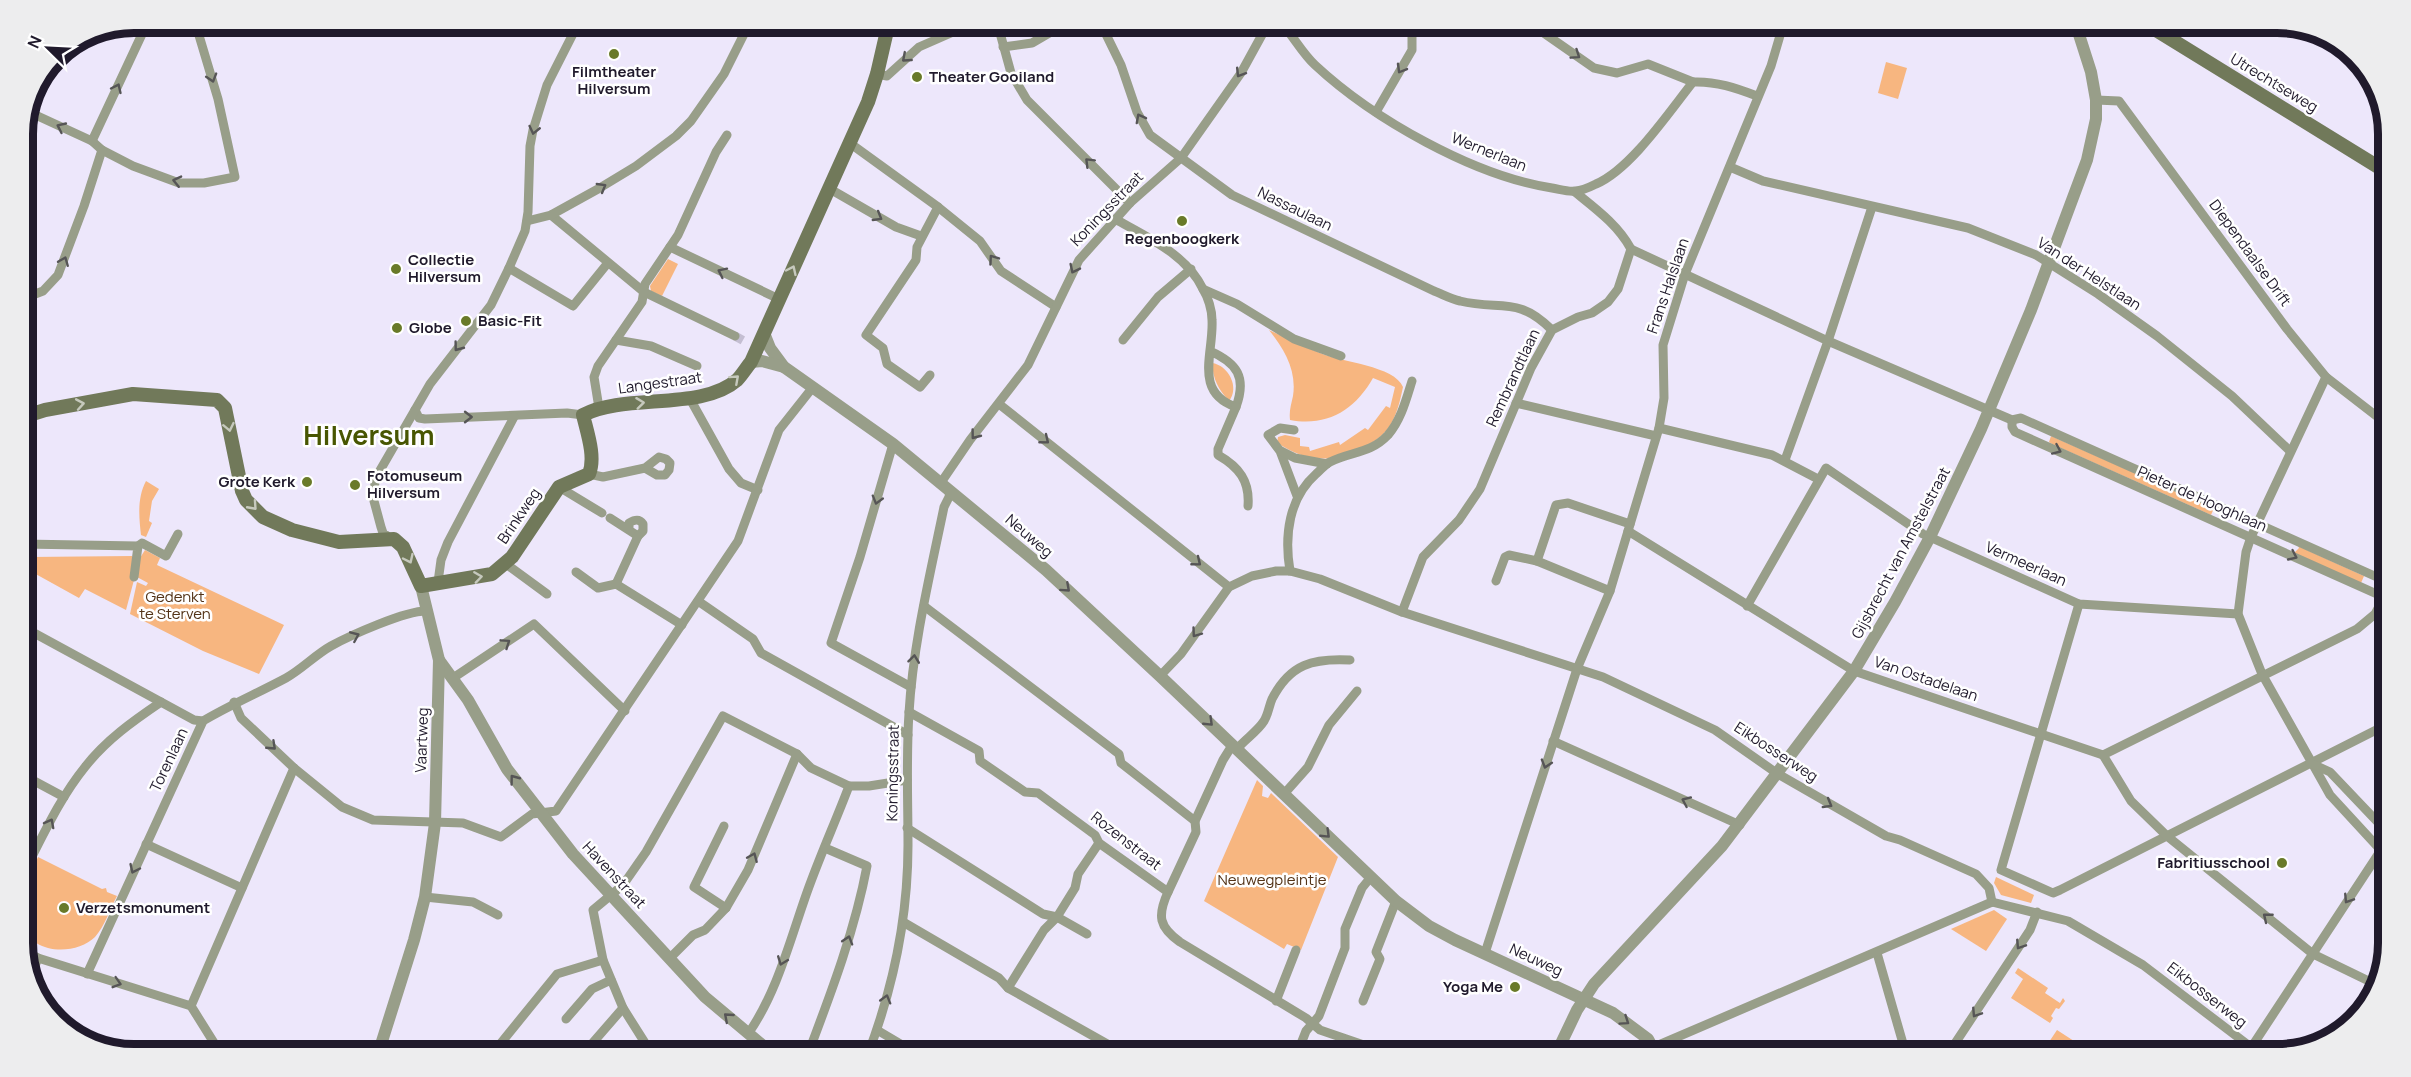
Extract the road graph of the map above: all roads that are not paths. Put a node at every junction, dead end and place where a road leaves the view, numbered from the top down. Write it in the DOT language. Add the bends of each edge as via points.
graph roads {
  1 [pos="143,33"];
  2 [pos="198,33"];
  3 [pos="573,33"];
  4 [pos="744,33"];
  5 [pos="886,33"];
  6 [pos="895,33"];
  7 [pos="951,33"];
  8 [pos="1000,33"];
  9 [pos="1049,33"];
  10 [pos="1105,33"];
  11 [pos="1263,33"];
  12 [pos="1290,33"];
  13 [pos="1412,33"];
  14 [pos="1544,33"];
  15 [pos="1781,33"];
  16 [pos="2079,33"];
  17 [pos="2161,33"];
  18 [pos="1004,52"];
  19 [pos="877,74"];
  20 [pos="1693,82"];
  21 [pos="1757,96"];
  22 [pos="2096,100"];
  23 [pos="1376,112"];
  24 [pos="35,115"];
  25 [pos="727,135"];
  26 [pos="92,141"];
  27 [pos="851,144"];
  28 [pos="102,150"];
  29 [pos="1181,159"];
  30 [pos="1730,167"];
  31 [pos="2378,167"];
  32 [pos="830,189"];
  33 [pos="1575,192"];
  34 [pos="1130,203"];
  35 [pos="938,207"];
  36 [pos="1872,207"];
  37 [pos="550,215"];
  38 [pos="1115,219"];
  39 [pos="527,221"];
  40 [pos="921,236"];
  41 [pos="670,247"];
  42 [pos="1631,249"];
  43 [pos="2049,263"];
  44 [pos="607,264"];
  45 [pos="509,268"];
  46 [pos="1191,269"];
  47 [pos="1685,274"];
  48 [pos="1203,289"];
  49 [pos="644,292"];
  50 [pos="33,295"];
  51 [pos="776,297"];
  52 [pos="1056,307"];
  53 [pos="1552,330"];
  54 [pos="764,333"];
  55 [pos="735,336"];
  56 [pos="616,340"];
  57 [pos="1123,340"];
  58 [pos="1828,341"];
  59 [pos="1210,351"];
  60 [pos="1341,356"];
  61 [pos="751,362"];
  62 [pos="697,366"];
  63 [pos="784,367"];
  64 [pos="930,375"];
  65 [pos="2326,376"];
  66 [pos="1412,381"];
  67 [pos="813,387"];
  68 [pos="689,397"];
  69 [pos="1516,403"];
  70 [pos="999,404"];
  71 [pos="1236,407"];
  72 [pos="599,408"];
  73 [pos="415,410"];
  74 [pos="1989,410"];
  75 [pos="33,414"];
  76 [pos="584,415"];
  77 [pos="514,417"];
  78 [pos="2378,417"];
  79 [pos="2012,420"];
  80 [pos="1294,430"];
  81 [pos="1657,432"];
  82 [pos="893,444"];
  83 [pos="2290,451"];
  84 [pos="1281,452"];
  85 [pos="1785,460"];
  86 [pos="1327,464"];
  87 [pos="645,468"];
  88 [pos="589,474"];
  89 [pos="1818,479"];
  90 [pos="560,487"];
  91 [pos="945,488"];
  92 [pos="758,490"];
  93 [pos="1297,496"];
  94 [pos="1248,506"];
  95 [pos="2258,523"];
  96 [pos="1629,527"];
  97 [pos="629,529"];
  98 [pos="178,534"];
  99 [pos="638,536"];
  100 [pos="1930,537"];
  101 [pos="2251,537"];
  102 [pos="390,538"];
  103 [pos="33,544"];
  104 [pos="138,546"];
  105 [pos="1537,561"];
  106 [pos="506,564"];
  107 [pos="1290,571"];
  108 [pos="576,572"];
  109 [pos="134,577"];
  110 [pos="2378,577"];
  111 [pos="1496,581"];
  112 [pos="438,582"];
  113 [pos="616,584"];
  114 [pos="421,586"];
  115 [pos="1229,587"];
  116 [pos="1610,591"];
  117 [pos="547,594"];
  118 [pos="2378,594"];
  119 [pos="698,601"];
  120 [pos="2079,604"];
  121 [pos="924,606"];
  122 [pos="1747,606"];
  123 [pos="2378,610"];
  124 [pos="426,611"];
  125 [pos="1402,612"];
  126 [pos="2238,614"];
  127 [pos="682,626"];
  128 [pos="33,632"];
  129 [pos="440,660"];
  130 [pos="1350,660"];
  131 [pos="1577,669"];
  132 [pos="1854,671"];
  133 [pos="2262,675"];
  134 [pos="455,676"];
  135 [pos="1160,676"];
  136 [pos="911,687"];
  137 [pos="439,691"];
  138 [pos="462,691"];
  139 [pos="1357,692"];
  140 [pos="161,702"];
  141 [pos="234,702"];
  142 [pos="625,711"];
  143 [pos="909,712"];
  144 [pos="203,721"];
  145 [pos="2378,729"];
  146 [pos="2040,734"];
  147 [pos="908,735"];
  148 [pos="1553,741"];
  149 [pos="1235,747"];
  150 [pos="797,754"];
  151 [pos="2103,755"];
  152 [pos="2310,763"];
  153 [pos="294,768"];
  154 [pos="1778,774"];
  155 [pos="33,780"];
  156 [pos="907,780"];
  157 [pos="849,786"];
  158 [pos="1284,794"];
  159 [pos="64,797"];
  160 [pos="537,814"];
  161 [pos="1195,821"];
  162 [pos="2378,822"];
  163 [pos="435,823"];
  164 [pos="1740,825"];
  165 [pos="724,826"];
  166 [pos="907,828"];
  167 [pos="2167,836"];
  168 [pos="1099,843"];
  169 [pos="146,844"];
  170 [pos="825,848"];
  171 [pos="2378,848"];
  172 [pos="2378,853"];
  173 [pos="33,855"];
  174 [pos="1371,877"];
  175 [pos="242,888"];
  176 [pos="1168,892"];
  177 [pos="612,896"];
  178 [pos="425,897"];
  179 [pos="1396,901"];
  180 [pos="1992,902"];
  181 [pos="726,908"];
  182 [pos="2037,912"];
  183 [pos="498,915"];
  184 [pos="1056,917"];
  185 [pos="903,922"];
  186 [pos="1087,934"];
  187 [pos="1296,950"];
  188 [pos="1485,953"];
  189 [pos="1877,953"];
  190 [pos="2313,954"];
  191 [pos="34,956"];
  192 [pos="38,958"];
  193 [pos="669,959"];
  194 [pos="603,960"];
  195 [pos="35,965"];
  196 [pos="87,974"];
  197 [pos="611,980"];
  198 [pos="2370,982"];
  199 [pos="1008,988"];
  200 [pos="1584,999"];
  201 [pos="1276,1001"];
  202 [pos="1363,1001"];
  203 [pos="191,1005"];
  204 [pos="623,1008"];
  205 [pos="566,1019"];
  206 [pos="1312,1024"];
  207 [pos="877,1030"];
  208 [pos="748,1034"];
  209 [pos="215,1044"];
  210 [pos="381,1044"];
  211 [pos="500,1044"];
  212 [pos="592,1044"];
  213 [pos="646,1044"];
  214 [pos="760,1044"];
  215 [pos="812,1044"];
  216 [pos="872,1044"];
  217 [pos="901,1044"];
  218 [pos="1107,1044"];
  219 [pos="1301,1044"];
  220 [pos="1358,1044"];
  221 [pos="1561,1044"];
  222 [pos="1651,1044"];
  223 [pos="1671,1044"];
  224 [pos="1903,1044"];
  225 [pos="1955,1044"];
  226 [pos="2240,1044"];
  227 [pos="2254,1044"];
  26 -- 1 [label="street, one-way"];
  2 -- 28 [label="street, one-way" via="235,177 179,183"];
  3 -- 39 [label="street, one-way" via="547,85 533,130"];
  37 -- 4 [label="street, one-way" via="622,175 685,127 724,74"];
  5 -- 19 [label="main road, Langestraat"];
  6 -- 19 [label="main road"];
  7 -- 19 [label="street, one-way" via="919,47 887,76"];
  8 -- 18 [label="street"];
  9 -- 18 [label="street"];
  29 -- 10 [label="street, Nassaulaan, one-way" via="1150,135"];
  11 -- 29 [label="street, Koningsstraat, one-way" via="1241,73"];
  12 -- 23 [label="street, Wernerlaan" via="1314,64"];
  13 -- 23 [label="street, one-way" via="1412,50"];
  14 -- 20 [label="street, one-way" via="1594,68 1617,73 1648,64"];
  15 -- 21 [label="street, Frans Halslaan"];
  16 -- 22 [label="street, Gijsbrecht van Amstelstraat"];
  17 -- 31 [label="main road, Utrechtseweg"];
  34 -- 18 [label="street, one-way" via="1027,100"];
  19 -- 27 [label="main road, Langestraat"];
  20 -- 21 [label="street" via="1730,86"];
  20 -- 33 [label="street" via="1618,170"];
  21 -- 30 [label="street, Frans Halslaan"];
  22 -- 43 [label="street, Gijsbrecht van Amstelstraat" via="2096,119 2086,160"];
  22 -- 65 [label="street, Diependaalse Drift" via="2119,101"];
  23 -- 33 [label="street, Wernerlaan" via="1472,164 1539,186"];
  26 -- 24 [label="street, one-way"];
  25 -- 41 [label="street"];
  26 -- 28 [label="street"];
  27 -- 32 [label="main road, Langestraat"];
  27 -- 35 [label="street"];
  50 -- 28 [label="street, one-way" via="43,291 58,275"];
  29 -- 34 [label="street, Koningsstraat"];
  29 -- 53 [label="street, Nassaulaan" via="1232,195 1434,291 1460,301 1525,310"];
  30 -- 36 [label="street, Van der Helstlaan" via="1763,181"];
  30 -- 47 [label="street, Frans Halslaan"];
  32 -- 40 [label="street, one-way" via="896,227"];
  51 -- 32 [label="main road, Langestraat, one-way"];
  33 -- 42 [label="street" via="1605,216"];
  34 -- 38 [label="street, Koningsstraat"];
  35 -- 40 [label="street"];
  52 -- 35 [label="street, one-way" via="1001,271 980,241"];
  36 -- 43 [label="street, Van der Helstlaan" via="1968,228 2022,248"];
  36 -- 58 [label="street"];
  37 -- 39 [label="street"];
  37 -- 44 [label="street"];
  38 -- 46 [label="street"];
  38 -- 52 [label="street, Koningsstraat, one-way" via="1079,260"];
  39 -- 45 [label="street"];
  40 -- 64 [label="street" via="916,260 866,335 883,348 887,364 920,387"];
  41 -- 49 [label="street" via="645,284"];
  51 -- 41 [label="street, one-way"];
  42 -- 47 [label="street, Pieter de Hooghlaan"];
  42 -- 53 [label="street, Rembrandtlaan" via="1618,289 1608,302"];
  43 -- 74 [label="street, Gijsbrecht van Amstelstraat"];
  43 -- 83 [label="street, Van der Helstlaan" via="2176,351 2232,396"];
  44 -- 45 [label="street" via="573,306"];
  44 -- 49 [label="street"];
  45 -- 73 [label="street, one-way" via="490,305"];
  46 -- 48 [label="street"];
  46 -- 57 [label="street" via="1158,297"];
  47 -- 58 [label="street, Pieter de Hooghlaan"];
  47 -- 81 [label="street, Frans Halslaan" via="1663,345 1664,398"];
  48 -- 59 [label="street" via="1212,318"];
  48 -- 60 [label="street" via="1237,304 1294,339"];
  49 -- 55 [label="street"];
  49 -- 56 [label="street" via="642,302"];
  51 -- 54 [label="main road, Langestraat"];
  52 -- 70 [label="street, Koningsstraat" via="1028,364"];
  53 -- 69 [label="street, Rembrandtlaan"];
  54 -- 61 [label="main road, Langestraat"];
  54 -- 63 [label="street, Neuweg"];
  56 -- 62 [label="street" via="651,346"];
  56 -- 72 [label="street" via="594,377"];
  58 -- 74 [label="street, Pieter de Hooghlaan"];
  58 -- 85 [label="street"];
  59 -- 71 [label="street" via="1210,382 1216,396"];
  59 -- 71 [label="street" via="1236,368 1240,381"];
  61 -- 63 [label="street, Neuweg"];
  68 -- 61 [label="main road, Langestraat, one-way" via="727,387"];
  63 -- 67 [label="street, Neuweg"];
  65 -- 78 [label="street, Diependaalse Drift"];
  65 -- 83 [label="street"];
  66 -- 86 [label="street" via="1400,416 1388,435 1371,449"];
  67 -- 82 [label="street, Neuweg"];
  67 -- 92 [label="street" via="779,430"];
  72 -- 68 [label="main road, Langestraat, one-way"];
  68 -- 92 [label="street" via="729,469 741,483"];
  69 -- 81 [label="street"];
  69 -- 125 [label="street, Rembrandtlaan" via="1480,489 1459,520 1423,557"];
  70 -- 91 [label="street, Koningsstraat, one-way" via="970,441"];
  70 -- 115 [label="street, one-way"];
  71 -- 94 [label="street" via="1218,455 1244,476"];
  72 -- 76 [label="main road, Langestraat"];
  73 -- 77 [label="street, Langestraat, one-way" via="425,419"];
  73 -- 102 [label="street" via="375,479 374,501 383,533"];
  74 -- 79 [label="street, Pieter de Hooghlaan"];
  74 -- 100 [label="street, Gijsbrecht van Amstelstraat"];
  75 -- 102 [label="main road, one-way" via="133,394 203,397 221,402 242,491 263,517 292,530 339,542"];
  76 -- 77 [label="street, Langestraat"];
  76 -- 88 [label="main road" via="591,455"];
  77 -- 112 [label="street" via="448,542"];
  79 -- 95 [label="street, Pieter de Hooghlaan" via="2021,418"];
  79 -- 101 [label="street, Pieter de Hooghlaan, one-way" via="2015,432"];
  80 -- 84 [label="street" via="1280,428 1268,435"];
  81 -- 85 [label="street"];
  81 -- 96 [label="street, Frans Halslaan"];
  82 -- 91 [label="street, Neuweg"];
  82 -- 136 [label="street, one-way" via="831,643"];
  83 -- 95 [label="street"];
  84 -- 86 [label="street"];
  84 -- 93 [label="street"];
  85 -- 89 [label="street"];
  86 -- 93 [label="street"];
  87 -- 88 [label="street, Brinkweg" via="603,477"];
  88 -- 90 [label="main road, Brinkweg"];
  89 -- 100 [label="street, Vermeerlaan" via="1826,468"];
  89 -- 122 [label="street"];
  90 -- 97 [label="street, Brinkweg"];
  90 -- 106 [label="main road, Brinkweg"];
  91 -- 121 [label="street, Koningsstraat" via="949,497"];
  91 -- 135 [label="street, Neuweg, one-way" via="1038,563"];
  92 -- 119 [label="street" via="738,541"];
  93 -- 107 [label="street" via="1288,534"];
  95 -- 101 [label="street"];
  95 -- 110 [label="street, Pieter de Hooghlaan"];
  96 -- 105 [label="street, Van Ostadelaan" via="1568,503 1556,505"];
  96 -- 116 [label="street, Frans Halslaan"];
  96 -- 122 [label="street, Van Ostadelaan"];
  97 -- 99 [label="street"];
  97 -- 99 [label="street" via="632,521 642,522 643,531"];
  98 -- 104 [label="street" via="166,556 142,543"];
  99 -- 113 [label="street"];
  100 -- 120 [label="street, Vermeerlaan"];
  100 -- 132 [label="street, Gijsbrecht van Amstelstraat"];
  101 -- 118 [label="street, Pieter de Hooghlaan, one-way"];
  101 -- 126 [label="street"];
  102 -- 114 [label="main road, one-way" via="403,547"];
  103 -- 104 [label="street"];
  104 -- 109 [label="street"];
  105 -- 111 [label="street" via="1509,555"];
  105 -- 116 [label="street"];
  112 -- 106 [label="main road, Brinkweg, one-way" via="486,576"];
  106 -- 117 [label="street, Brinkweg"];
  107 -- 115 [label="street, Eikbosserweg" via="1252,576"];
  107 -- 125 [label="street, Eikbosserweg"];
  108 -- 113 [label="street" via="598,588"];
  112 -- 114 [label="main road, Brinkweg"];
  113 -- 127 [label="street"];
  114 -- 124 [label="street, Vaartweg"];
  115 -- 135 [label="street, one-way" via="1181,654"];
  116 -- 131 [label="street, Frans Halslaan"];
  119 -- 127 [label="street"];
  119 -- 147 [label="street" via="753,639 761,653"];
  120 -- 126 [label="street, Vermeerlaan"];
  120 -- 146 [label="street"];
  136 -- 121 [label="street, Koningsstraat, one-way"];
  121 -- 161 [label="street" via="1119,754 1121,763"];
  122 -- 132 [label="street, Van Ostadelaan"];
  123 -- 133 [label="street" via="2357,629"];
  124 -- 129 [label="street, Vaartweg"];
  141 -- 124 [label="street, Torenlaan, one-way" via="286,678 331,646 397,618"];
  125 -- 131 [label="street, Eikbosserweg"];
  126 -- 133 [label="street"];
  127 -- 142 [label="street"];
  128 -- 140 [label="street"];
  129 -- 134 [label="street, Havenstraat"];
  129 -- 137 [label="street, Vaartweg"];
  130 -- 149 [label="street" via="1326,659 1303,664 1286,677 1271,700 1264,721"];
  131 -- 148 [label="street, Frans Halslaan"];
  131 -- 154 [label="street, Eikbosserweg" via="1603,677 1715,730"];
  132 -- 146 [label="street, Van Ostadelaan"];
  132 -- 154 [label="street, Gijsbrecht van Amstelstraat"];
  133 -- 151 [label="street"];
  133 -- 152 [label="street"];
  134 -- 138 [label="street, Havenstraat"];
  134 -- 142 [label="street, one-way" via="534,624"];
  135 -- 149 [label="street, Neuweg, one-way"];
  136 -- 143 [label="street, Koningsstraat"];
  137 -- 138 [label="street"];
  137 -- 163 [label="street, Vaartweg"];
  160 -- 138 [label="street, Havenstraat, one-way"];
  139 -- 158 [label="street" via="1329,724 1308,767"];
  140 -- 144 [label="street"];
  140 -- 159 [label="street" via="104,745"];
  141 -- 144 [label="street, Torenlaan"];
  141 -- 153 [label="street, one-way" via="242,718"];
  142 -- 160 [label="street" via="556,811"];
  143 -- 147 [label="street, Koningsstraat"];
  143 -- 168 [label="street, Rozenstraat" via="979,751 980,760 1025,792 1038,793 1095,835"];
  144 -- 169 [label="street, Torenlaan"];
  145 -- 152 [label="street"];
  146 -- 151 [label="street, Van Ostadelaan"];
  146 -- 167 [label="street" via="2001,870 2053,893"];
  147 -- 156 [label="street, Koningsstraat"];
  164 -- 148 [label="street, one-way"];
  148 -- 188 [label="street, Frans Halslaan, one-way"];
  149 -- 158 [label="street, Neuweg"];
  149 -- 161 [label="street" via="1223,760"];
  150 -- 157 [label="street" via="811,768"];
  150 -- 177 [label="street" via="723,716 662,827"];
  181 -- 150 [label="street, one-way" via="747,870"];
  151 -- 167 [label="street" via="2131,801"];
  152 -- 162 [label="street" via="2330,772"];
  152 -- 167 [label="street"];
  152 -- 171 [label="street" via="2330,795"];
  153 -- 163 [label="street" via="342,807 373,820"];
  153 -- 175 [label="street"];
  154 -- 164 [label="street, Gijsbrecht van Amstelstraat"];
  154 -- 180 [label="street, Eikbosserweg, one-way" via="1886,836 1976,874 1989,888"];
  155 -- 159 [label="street"];
  156 -- 157 [label="street"];
  156 -- 166 [label="street, Koningsstraat"];
  157 -- 170 [label="street"];
  158 -- 174 [label="street, Neuweg, one-way"];
  173 -- 159 [label="street, one-way"];
  160 -- 163 [label="street" via="501,837 463,824"];
  160 -- 177 [label="street, Havenstraat"];
  161 -- 176 [label="street" via="1196,832"];
  163 -- 178 [label="street, Vaartweg"];
  164 -- 200 [label="street, Gijsbrecht van Amstelstraat"];
  165 -- 181 [label="street" via="694,887"];
  166 -- 184 [label="street" via="1043,914"];
  166 -- 185 [label="street, Koningsstraat"];
  190 -- 167 [label="street, one-way"];
  168 -- 176 [label="street, Rozenstraat"];
  168 -- 184 [label="street"];
  169 -- 175 [label="street"];
  169 -- 196 [label="street, Torenlaan, one-way"];
  170 -- 208 [label="street, one-way" via="763,1012"];
  215 -- 170 [label="street, one-way" via="843,955 867,866"];
  172 -- 190 [label="street, one-way"];
  174 -- 179 [label="street, Neuweg"];
  174 -- 206 [label="street" via="1362,888 1345,929 1345,948 1319,1016"];
  175 -- 203 [label="street"];
  176 -- 201 [label="street" via="1161,915 1169,934"];
  177 -- 193 [label="street, Havenstraat"];
  177 -- 194 [label="street" via="593,910"];
  178 -- 183 [label="street" via="473,903"];
  178 -- 210 [label="street, Vaartweg"];
  179 -- 188 [label="street, Neuweg" via="1429,926"];
  179 -- 202 [label="street" via="1376,952 1380,959"];
  180 -- 182 [label="street, Eikbosserweg"];
  180 -- 189 [label="street"];
  181 -- 193 [label="street"];
  182 -- 225 [label="street, one-way" via="2030,930"];
  182 -- 226 [label="street, Eikbosserweg" via="2068,921 2143,965"];
  184 -- 186 [label="street"];
  184 -- 199 [label="street"];
  185 -- 199 [label="street" via="999,978"];
  207 -- 185 [label="street, Koningsstraat, one-way"];
  187 -- 201 [label="street"];
  188 -- 200 [label="street, Neuweg"];
  189 -- 223 [label="street"];
  189 -- 224 [label="street"];
  190 -- 198 [label="street"];
  190 -- 227 [label="street"];
  191 -- 192 [label="street"];
  192 -- 195 [label="street"];
  192 -- 196 [label="street"];
  208 -- 193 [label="street, Havenstraat, one-way"];
  194 -- 197 [label="street"];
  194 -- 211 [label="street" via="557,974"];
  196 -- 203 [label="street, one-way"];
  197 -- 204 [label="street"];
  197 -- 205 [label="street" via="592,989"];
  199 -- 218 [label="street"];
  200 -- 221 [label="street, Gijsbrecht van Amstelstraat"];
  200 -- 222 [label="street, Neuweg, one-way" via="1631,1025"];
  201 -- 206 [label="street"];
  203 -- 209 [label="street"];
  204 -- 212 [label="street"];
  204 -- 213 [label="street"];
  206 -- 219 [label="street"];
  206 -- 220 [label="street"];
  207 -- 216 [label="street, Koningsstraat"];
  207 -- 217 [label="street"];
  208 -- 214 [label="street, Havenstraat"];
}
